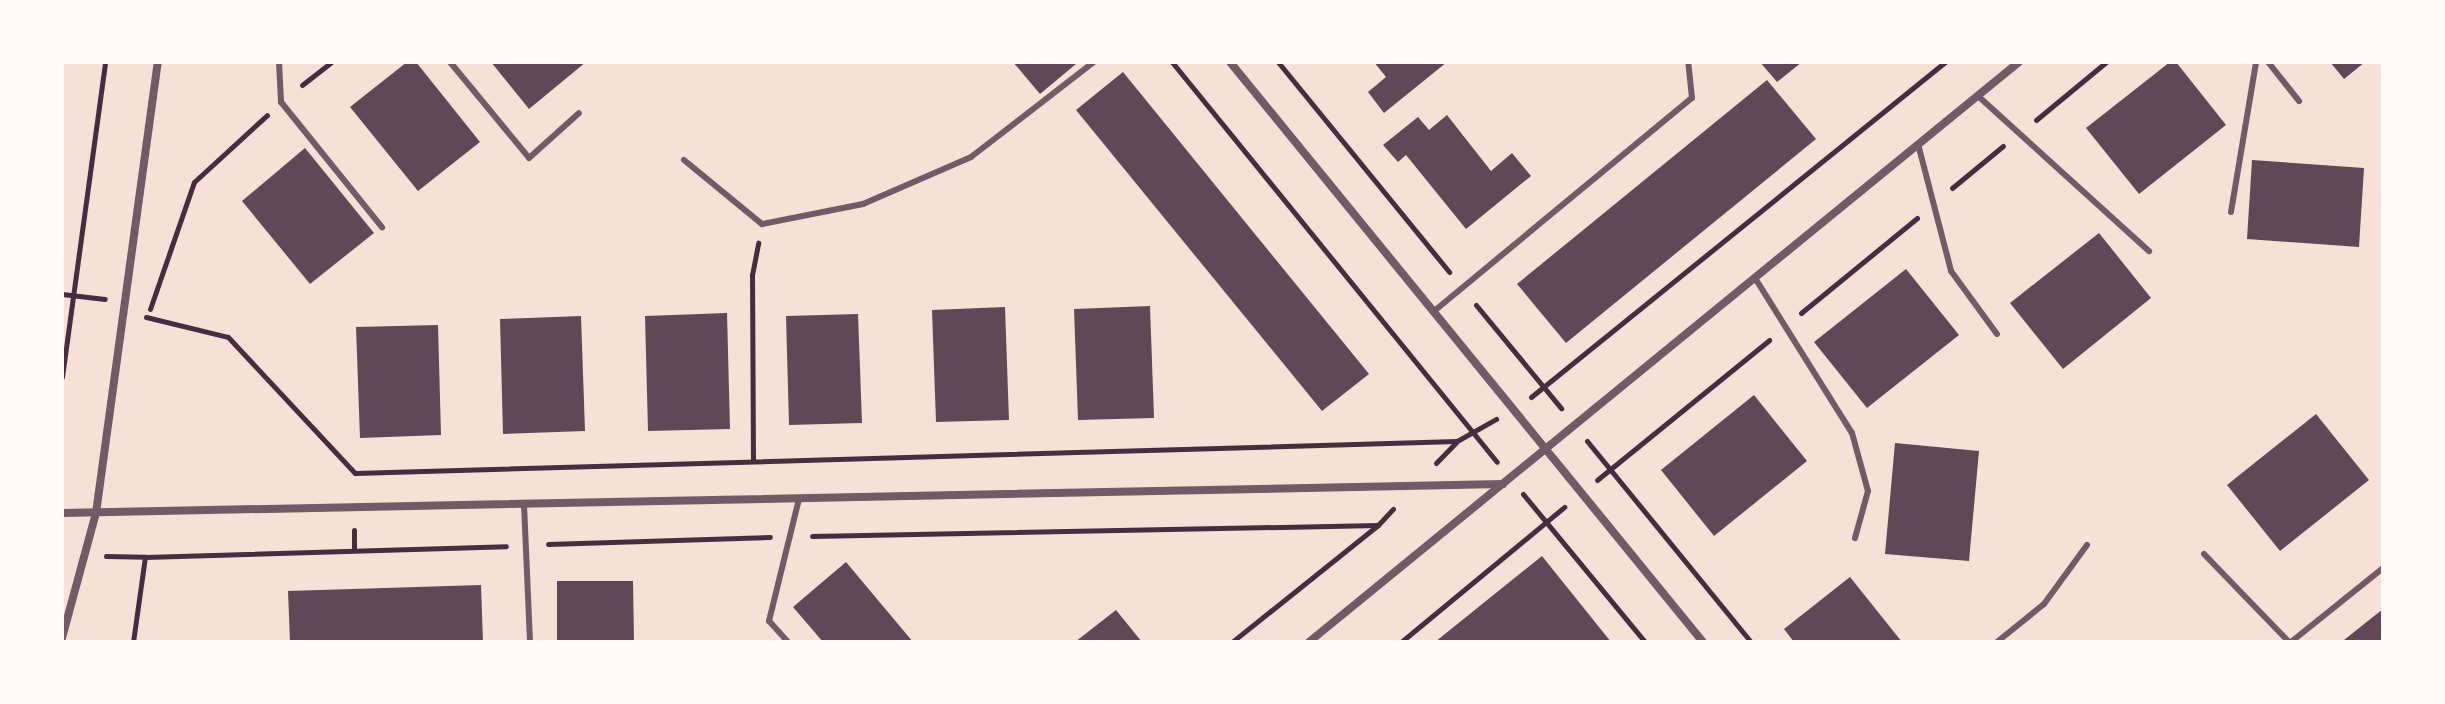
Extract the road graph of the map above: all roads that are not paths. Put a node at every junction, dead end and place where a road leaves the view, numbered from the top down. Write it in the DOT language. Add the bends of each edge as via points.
graph roads {
  1 [pos="158,62"];
  2 [pos="279,62"];
  3 [pos="450,62"];
  4 [pos="1094,62"];
  5 [pos="1230,62"];
  6 [pos="1688,62"];
  7 [pos="2019,62"];
  8 [pos="2256,62"];
  9 [pos="2268,62"];
  10 [pos="1978,96"];
  11 [pos="2299,101"];
  12 [pos="579,113"];
  13 [pos="1918,144"];
  14 [pos="684,160"];
  15 [pos="2231,212"];
  16 [pos="382,227"];
  17 [pos="2149,251"];
  18 [pos="1755,278"];
  19 [pos="1433,312"];
  20 [pos="1997,334"];
  21 [pos="1545,450"];
  22 [pos="1506,481"];
  23 [pos="799,499"];
  24 [pos="524,504"];
  25 [pos="62,513"];
  26 [pos="96,513"];
  27 [pos="1855,538"];
  28 [pos="2087,545"];
  29 [pos="2204,554"];
  30 [pos="2383,568"];
  31 [pos="62,638"];
  32 [pos="530,642"];
  33 [pos="788,642"];
  34 [pos="1309,642"];
  35 [pos="1703,642"];
  36 [pos="1997,642"];
  37 [pos="2290,642"];
  1 -- 26 [label="street"];
  2 -- 16 [label="lane" via="281,102"];
  3 -- 12 [label="lane" via="529,158"];
  4 -- 14 [label="lane" via="971,157 863,204 762,224"];
  5 -- 19 [label="street"];
  6 -- 19 [label="lane" via="1692,98"];
  7 -- 10 [label="street"];
  8 -- 15 [label="lane"];
  9 -- 11 [label="lane"];
  10 -- 13 [label="street"];
  10 -- 17 [label="lane"];
  13 -- 18 [label="street"];
  13 -- 20 [label="lane" via="1951,271"];
  18 -- 21 [label="street"];
  18 -- 27 [label="lane" via="1852,433 1868,491"];
  19 -- 21 [label="street"];
  21 -- 22 [label="street"];
  21 -- 35 [label="street"];
  22 -- 23 [label="street"];
  22 -- 34 [label="street"];
  23 -- 24 [label="street"];
  23 -- 33 [label="lane" via="769,621"];
  24 -- 26 [label="street"];
  24 -- 32 [label="lane"];
  25 -- 26 [label="street"];
  26 -- 31 [label="street"];
  28 -- 36 [label="lane" via="2044,604"];
  29 -- 37 [label="lane"];
  30 -- 37 [label="lane"];
}
